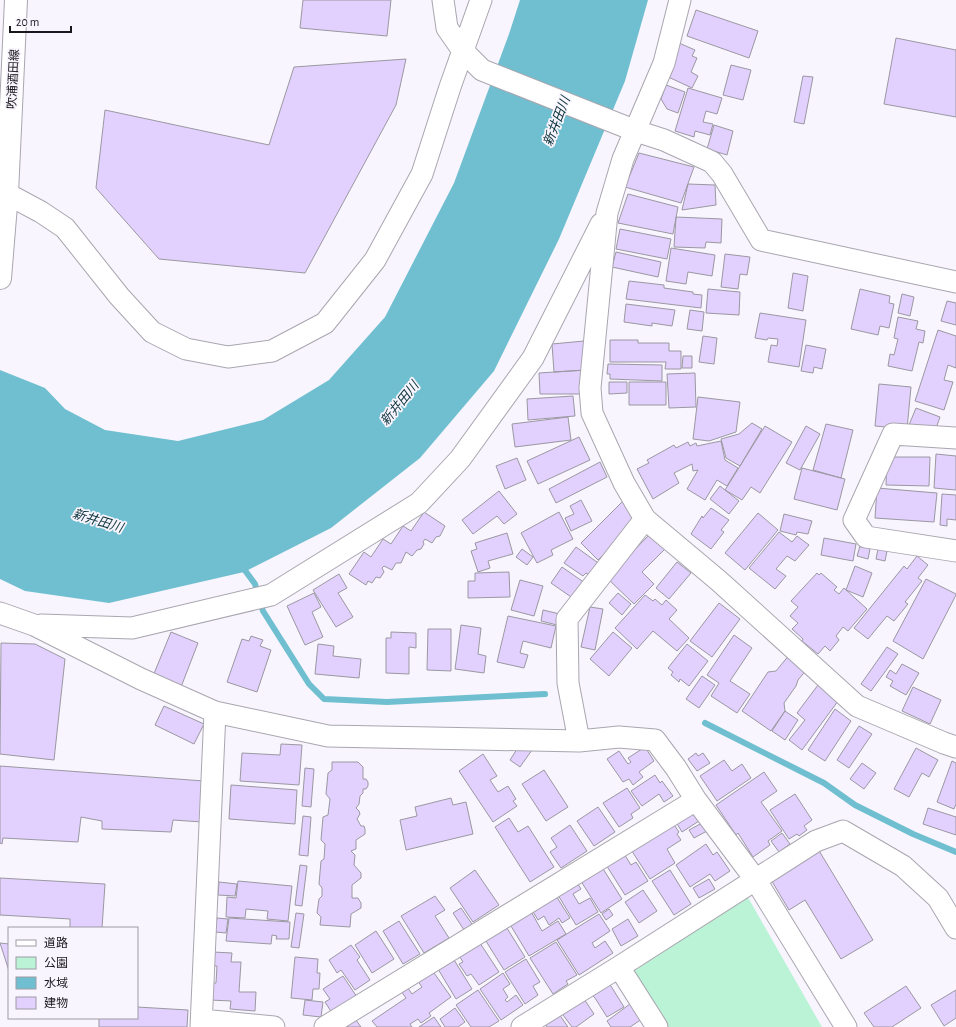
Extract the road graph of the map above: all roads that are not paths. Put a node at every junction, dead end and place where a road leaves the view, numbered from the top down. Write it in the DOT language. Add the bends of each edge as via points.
graph roads {
  1 [pos="16,0"];
  2 [pos="443,0"];
  3 [pos="481,0"];
  4 [pos="680,0"];
  5 [pos="463,51"];
  6 [pos="636,131"];
  7 [pos="4,192"];
  8 [pos="606,213"];
  9 [pos="0,278"];
  10 [pos="956,282"];
  11 [pos="956,438"];
  12 [pos="645,519"];
  13 [pos="956,551"];
  14 [pos="0,613"];
  15 [pos="34,625"];
  16 [pos="215,712"];
  17 [pos="579,741"];
  18 [pos="956,747"];
  19 [pos="696,800"];
  20 [pos="755,879"];
  21 [pos="947,900"];
  22 [pos="956,928"];
  23 [pos="619,967"];
  24 [pos="201,1024"];
  25 [pos="274,1027"];
  26 [pos="325,1027"];
  27 [pos="522,1027"];
  28 [pos="656,1027"];
  29 [pos="846,1027"];
  1 -- 7 [label="main road, 吹浦酒田線"];
  2 -- 5 [label="street" via="447,28"];
  3 -- 5 [label="street"];
  4 -- 6 [label="street" via="664,63"];
  5 -- 6 [label="street" via="482,70"];
  5 -- 7 [label="street" via="422,174 375,260 325,323 272,351 228,357 186,349 152,332 119,296 65,228"];
  6 -- 8 [label="street" via="623,159"];
  6 -- 10 [label="street" via="664,140 712,162 722,174 761,240"];
  7 -- 9 [label="main road, 吹浦酒田線"];
  8 -- 12 [label="street" via="590,388 592,414 624,483"];
  8 -- 15 [label="street" via="533,358 460,459 419,503 271,595 132,628"];
  11 -- 13 [label="street" via="893,434 854,520 866,537"];
  12 -- 17 [label="street" via="567,619 568,683"];
  12 -- 18 [label="street" via="857,706"];
  14 -- 15 [label="street"];
  15 -- 16 [label="street" via="140,679"];
  16 -- 17 [label="street" via="328,736"];
  16 -- 24 [label="street"];
  17 -- 19 [label="street" via="619,737 655,740"];
  19 -- 20 [label="street"];
  19 -- 26 [label="street"];
  20 -- 21 [label="street" via="816,841 843,831 903,866"];
  20 -- 23 [label="street"];
  20 -- 29 [label="street"];
  21 -- 22 [label="street"];
  23 -- 27 [label="street"];
  23 -- 28 [label="street"];
  24 -- 25 [label="street"];
}
